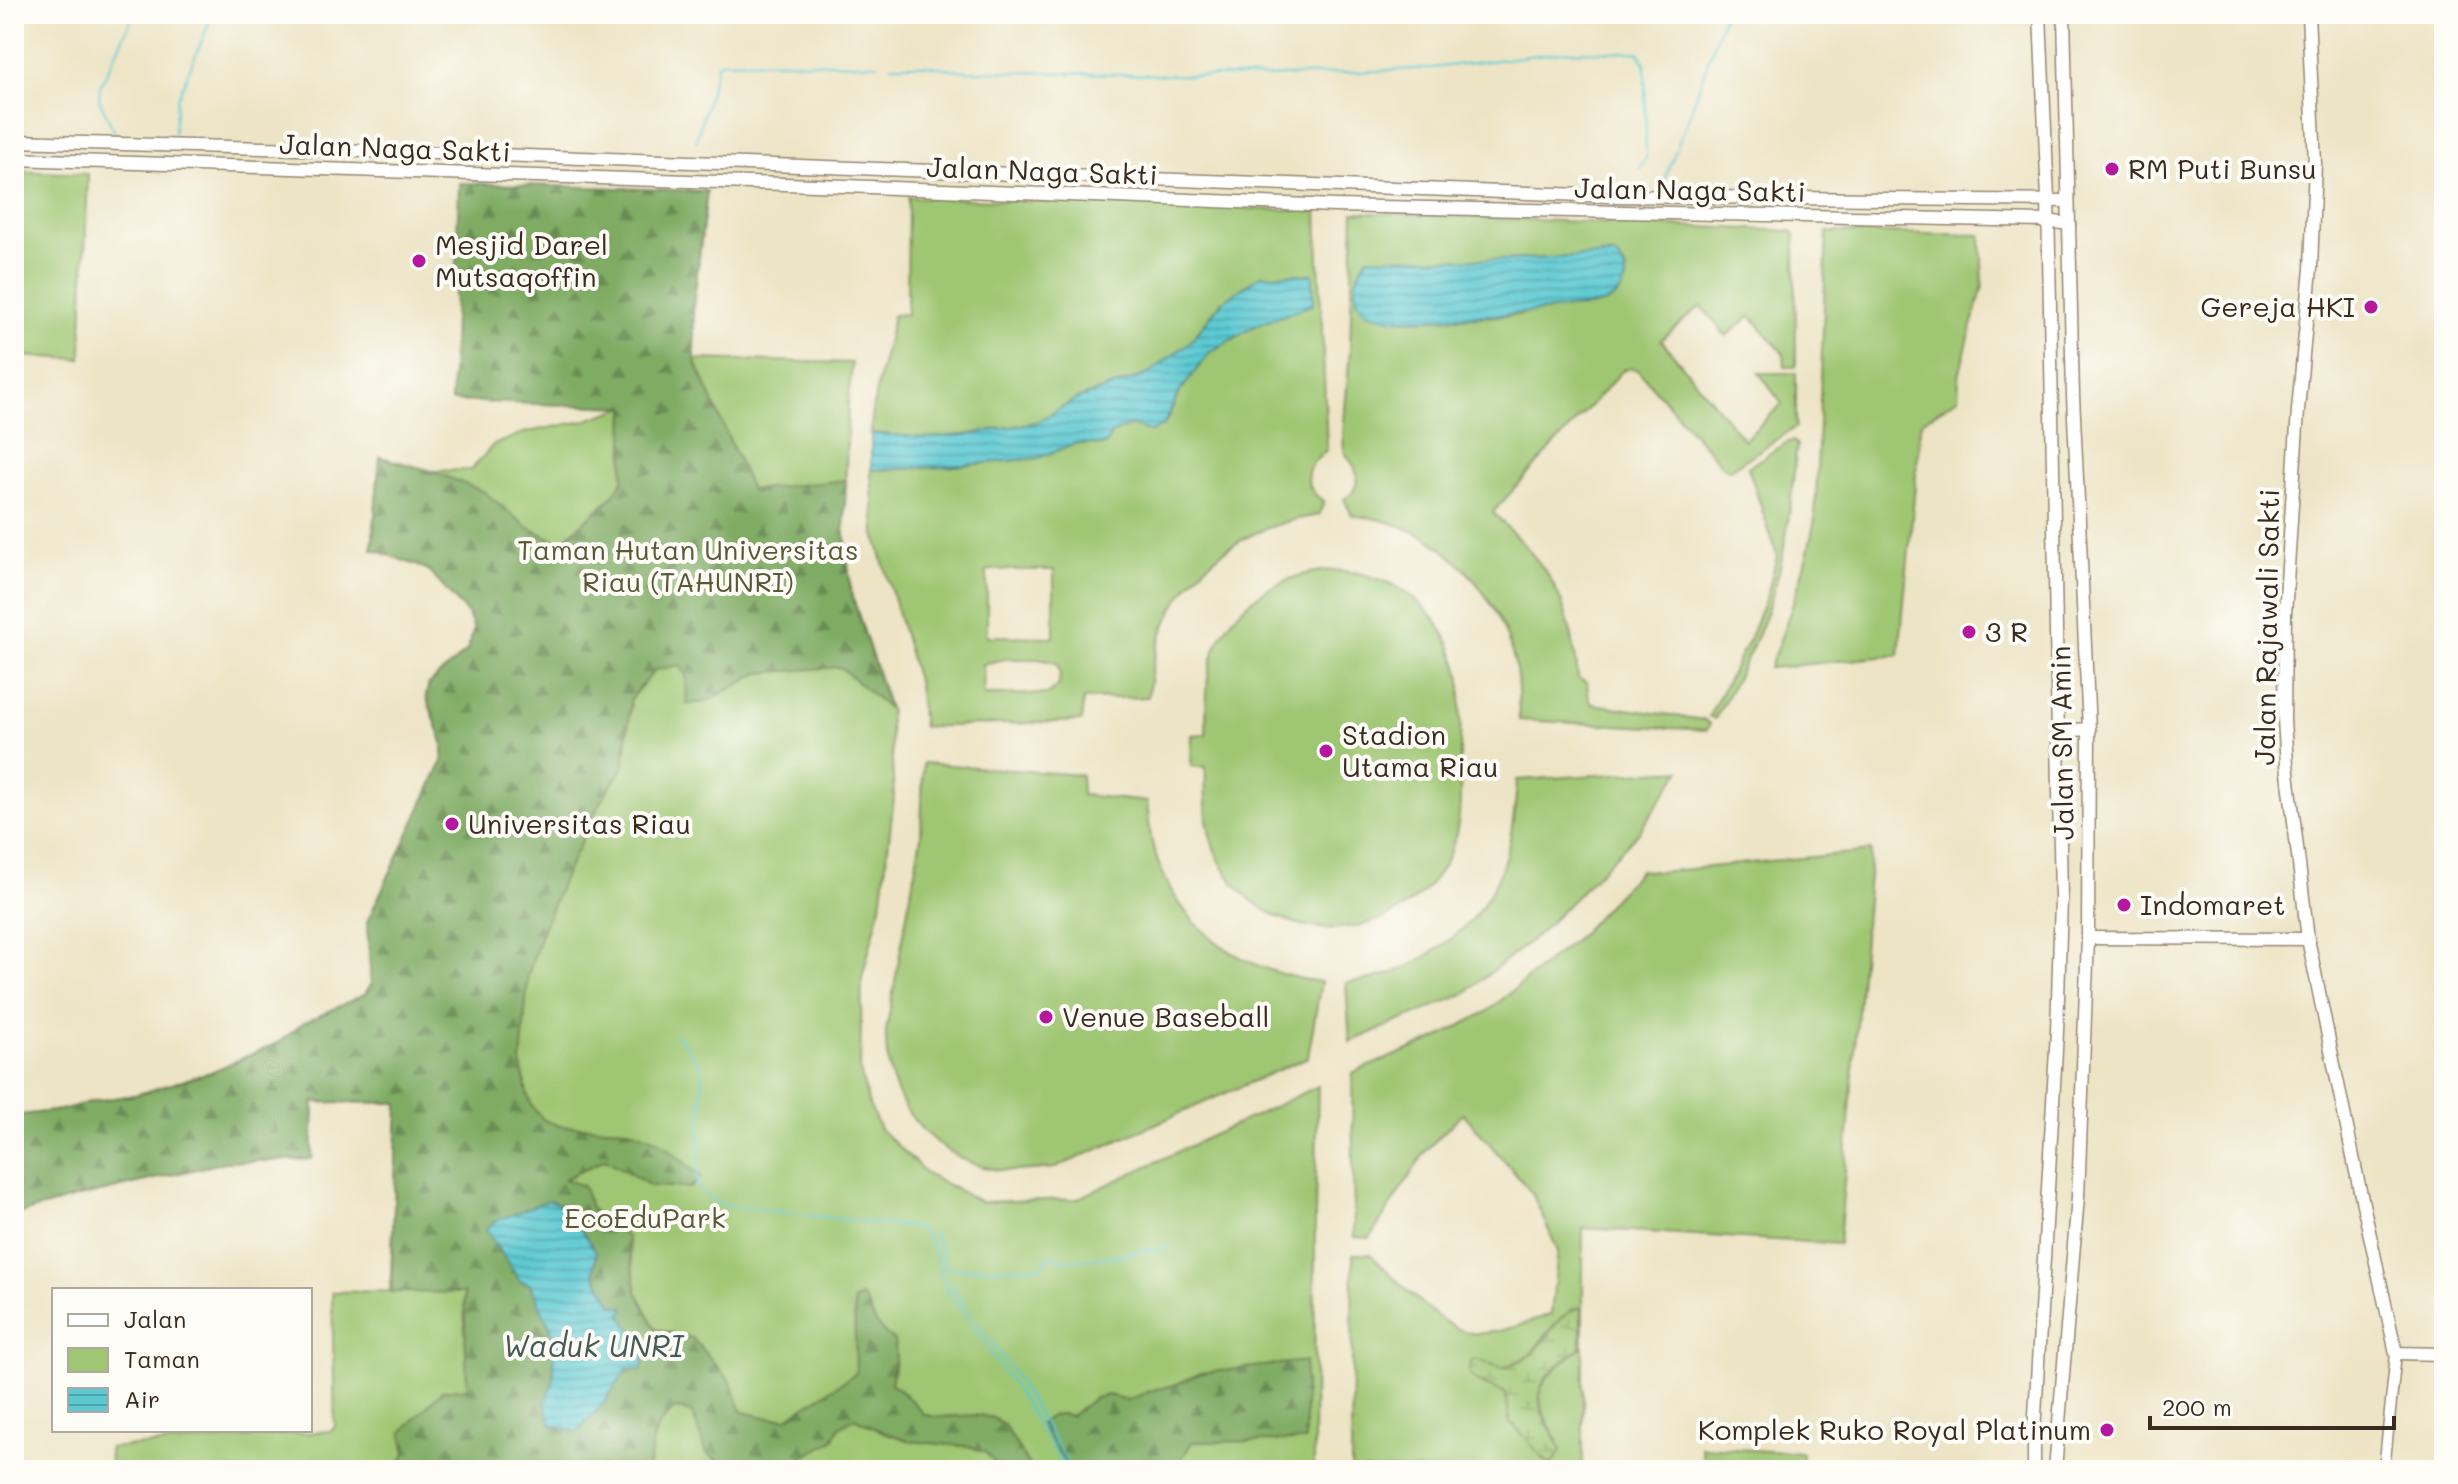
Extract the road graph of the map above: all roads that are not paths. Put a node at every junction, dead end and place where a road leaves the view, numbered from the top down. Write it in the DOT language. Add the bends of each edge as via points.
graph roads {
  1 [pos="2040,14"];
  2 [pos="2064,14"];
  3 [pos="2308,14"];
  4 [pos="2066,95"];
  5 [pos="2043,99"];
  6 [pos="14,141"];
  7 [pos="14,159"];
  8 [pos="2048,200"];
  9 [pos="2068,201"];
  10 [pos="2047,221"];
  11 [pos="2069,224"];
  12 [pos="2089,729"];
  13 [pos="2059,731"];
  14 [pos="2088,938"];
  15 [pos="2308,939"];
  16 [pos="2396,1353"];
  17 [pos="2444,1354"];
  18 [pos="2034,1470"];
  19 [pos="2055,1470"];
  20 [pos="2384,1470"];
  1 -- 5 [label="main road, Jalan SM Amin"];
  2 -- 4 [label="main road, Jalan SM Amin"];
  3 -- 15 [label="main road, Jalan Rajawali Sakti" via="2315,163 2286,598 2284,720"];
  4 -- 5 [label="main road"];
  4 -- 9 [label="main road, Jalan SM Amin"];
  5 -- 8 [label="main road, Jalan SM Amin"];
  6 -- 8 [label="main road, Jalan Naga Sakti" via="1611,196"];
  7 -- 10 [label="main road, Jalan Naga Sakti" via="1335,206"];
  8 -- 9 [label="main road, Jalan Naga Sakti"];
  8 -- 10 [label="main road, Jalan SM Amin"];
  9 -- 11 [label="main road, Jalan SM Amin"];
  10 -- 11 [label="main road, Jalan Naga Sakti"];
  10 -- 13 [label="main road, Jalan SM Amin"];
  11 -- 12 [label="main road, Jalan SM Amin"];
  12 -- 13 [label="main road"];
  12 -- 14 [label="main road, Jalan SM Amin"];
  13 -- 18 [label="main road, Jalan SM Amin" via="2057,1032"];
  14 -- 15 [label="main road"];
  14 -- 19 [label="main road, Jalan SM Amin" via="2078,1197"];
  15 -- 16 [label="main road, Jalan Rajawali Sakti"];
  16 -- 17 [label="main road"];
  16 -- 20 [label="street, Jalan Rajawali Sakti"];
}
